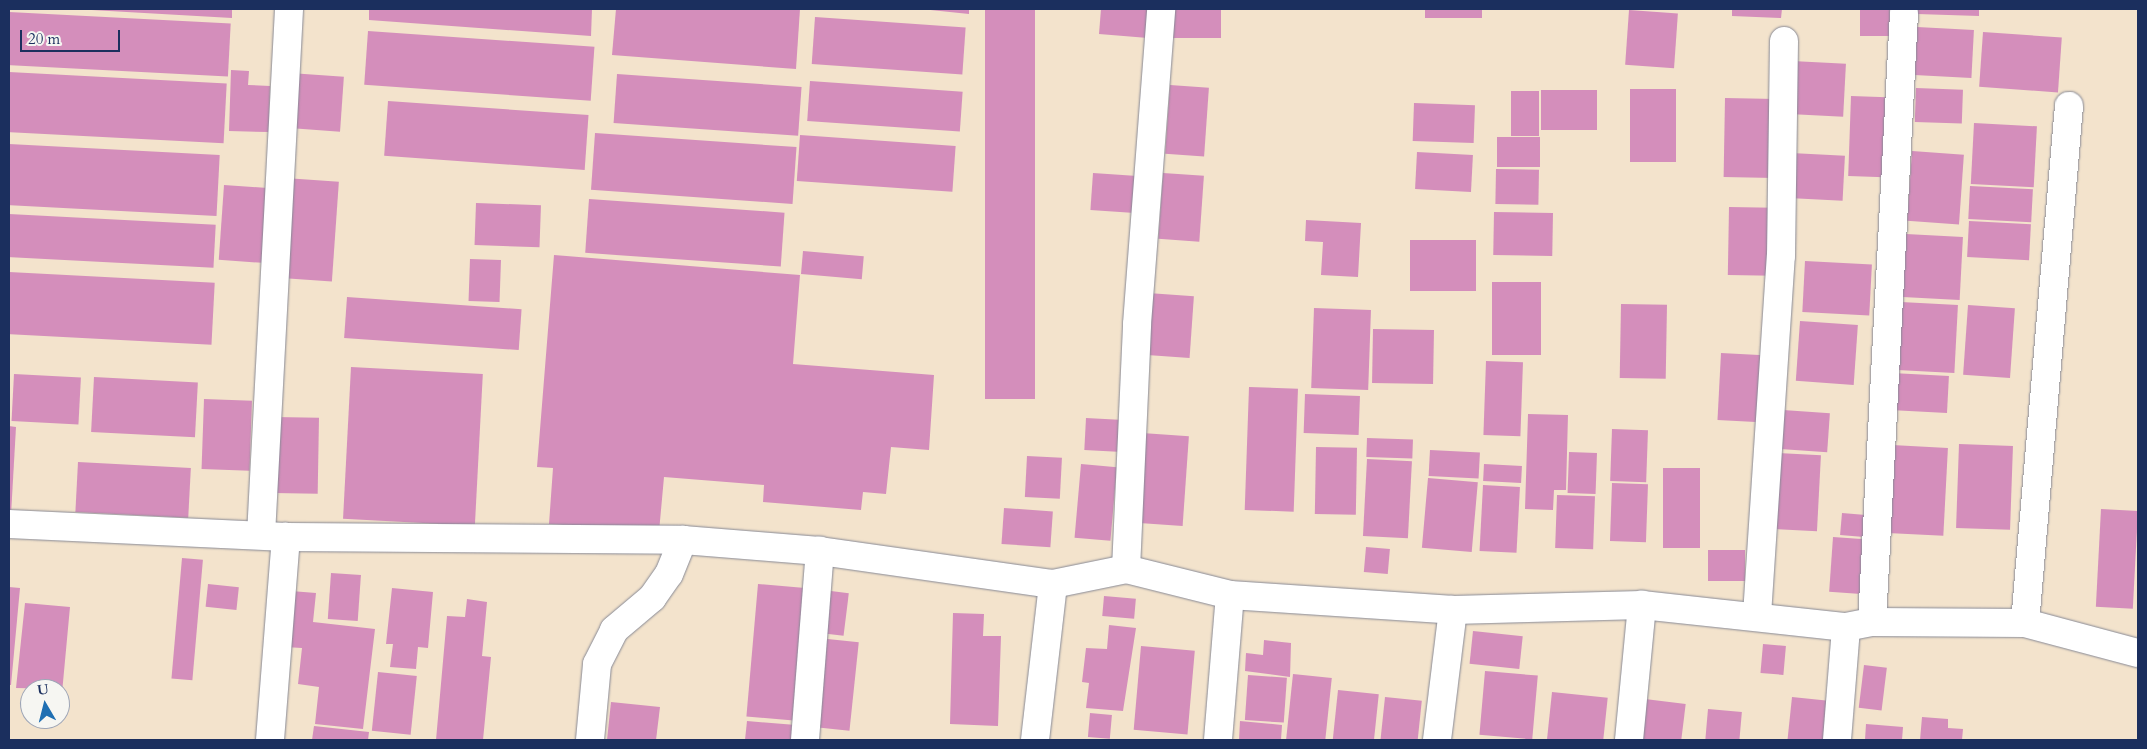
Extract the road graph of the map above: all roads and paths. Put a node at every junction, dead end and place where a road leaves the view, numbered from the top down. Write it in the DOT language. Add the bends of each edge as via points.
graph roads {
  1 [pos="289,9"];
  2 [pos="1161,9"];
  3 [pos="1904,13"];
  4 [pos="1784,41"];
  5 [pos="2070,106"];
  6 [pos="9,524"];
  7 [pos="273,536"];
  8 [pos="683,540"];
  9 [pos="820,552"];
  10 [pos="1126,569"];
  11 [pos="1053,584"];
  12 [pos="1230,595"];
  13 [pos="1642,605"];
  14 [pos="1453,610"];
  15 [pos="1756,615"];
  16 [pos="1872,622"];
  17 [pos="2025,623"];
  18 [pos="1846,626"];
  19 [pos="2138,653"];
  20 [pos="270,740"];
  21 [pos="590,740"];
  22 [pos="805,740"];
  23 [pos="1035,740"];
  24 [pos="1218,740"];
  25 [pos="1437,740"];
  26 [pos="1629,740"];
  27 [pos="1837,740"];
  1 -- 7 [label="street"];
  2 -- 10 [label="street" via="1137,324"];
  3 -- 16 [label="street"];
  4 -- 15 [label="street" via="1781,256"];
  5 -- 17 [label="street"];
  6 -- 7 [label="street"];
  7 -- 8 [label="street"];
  7 -- 20 [label="street"];
  8 -- 9 [label="street"];
  8 -- 21 [label="street" via="670,574 652,598 614,630 597,664"];
  9 -- 11 [label="street"];
  9 -- 22 [label="street"];
  10 -- 11 [label="street"];
  10 -- 12 [label="street"];
  11 -- 23 [label="street"];
  12 -- 14 [label="street"];
  12 -- 24 [label="street"];
  13 -- 14 [label="street"];
  13 -- 15 [label="street"];
  13 -- 26 [label="street"];
  14 -- 25 [label="street"];
  15 -- 18 [label="street"];
  16 -- 17 [label="street"];
  16 -- 18 [label="street"];
  17 -- 19 [label="street"];
  18 -- 27 [label="street"];
}
